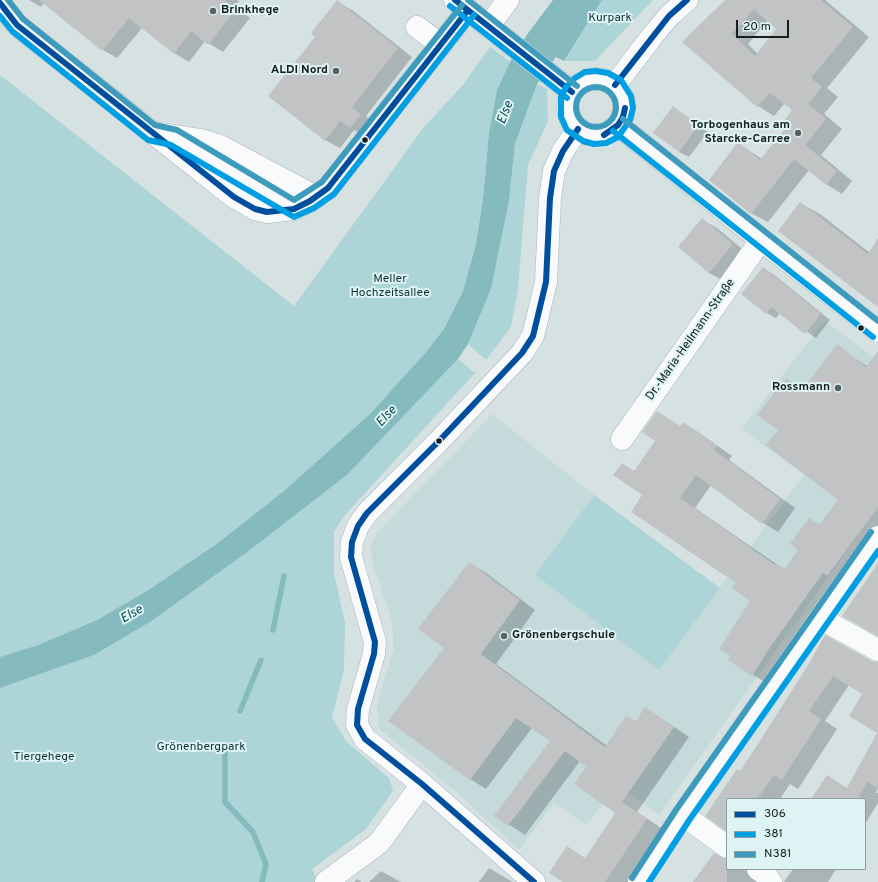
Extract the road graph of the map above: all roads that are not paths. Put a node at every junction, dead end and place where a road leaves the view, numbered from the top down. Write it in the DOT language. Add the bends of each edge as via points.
graph roads {
  1 [pos="508,0"];
  2 [pos="687,0"];
  3 [pos="0,3"];
  4 [pos="461,5"];
  5 [pos="418,27"];
  6 [pos="488,27"];
  7 [pos="441,45"];
  8 [pos="615,85"];
  9 [pos="572,92"];
  10 [pos="618,125"];
  11 [pos="578,129"];
  12 [pos="152,132"];
  13 [pos="174,137"];
  14 [pos="316,197"];
  15 [pos="294,209"];
  16 [pos="760,240"];
  17 [pos="878,331"];
  18 [pos="622,439"];
  19 [pos="878,537"];
  20 [pos="820,618"];
  21 [pos="878,650"];
  22 [pos="422,784"];
  23 [pos="683,815"];
  24 [pos="726,846"];
  25 [pos="759,870"];
  26 [pos="326,882"];
  27 [pos="534,882"];
  28 [pos="639,882"];
  29 [pos="771,882"];
  1 -- 6 [label="street"];
  2 -- 8 [label="street" via="653,34"];
  3 -- 12 [label="street" via="16,25"];
  4 -- 6 [label="street"];
  4 -- 7 [label="street"];
  5 -- 7 [label="street"];
  6 -- 9 [label="street"];
  7 -- 14 [label="street" via="342,171 328,188"];
  8 -- 9 [label="street" via="605,80 588,80"];
  8 -- 10 [label="street" via="625,108"];
  9 -- 11 [label="street" via="568,107 569,116"];
  10 -- 11 [label="street" via="604,135 595,136"];
  10 -- 16 [label="street"];
  11 -- 22 [label="street" via="562,151 554,171 550,198 546,282 533,336 522,353 367,513 358,526 352,542 351,557 375,642 358,709 357,725 365,739"];
  12 -- 13 [label="street"];
  12 -- 15 [label="street" via="234,197 254,209 267,212"];
  13 -- 14 [label="street" via="201,140 220,146"];
  13 -- 15 [label="street"];
  14 -- 15 [label="street"];
  16 -- 17 [label="street"];
  16 -- 18 [label="street, Dr.-Maria-Heilmann-Straße"];
  19 -- 20 [label="street"];
  20 -- 21 [label="street"];
  20 -- 23 [label="street"];
  22 -- 26 [label="street" via="379,843"];
  22 -- 27 [label="street"];
  23 -- 24 [label="street"];
  23 -- 28 [label="street"];
  25 -- 29 [label="street"];
}
